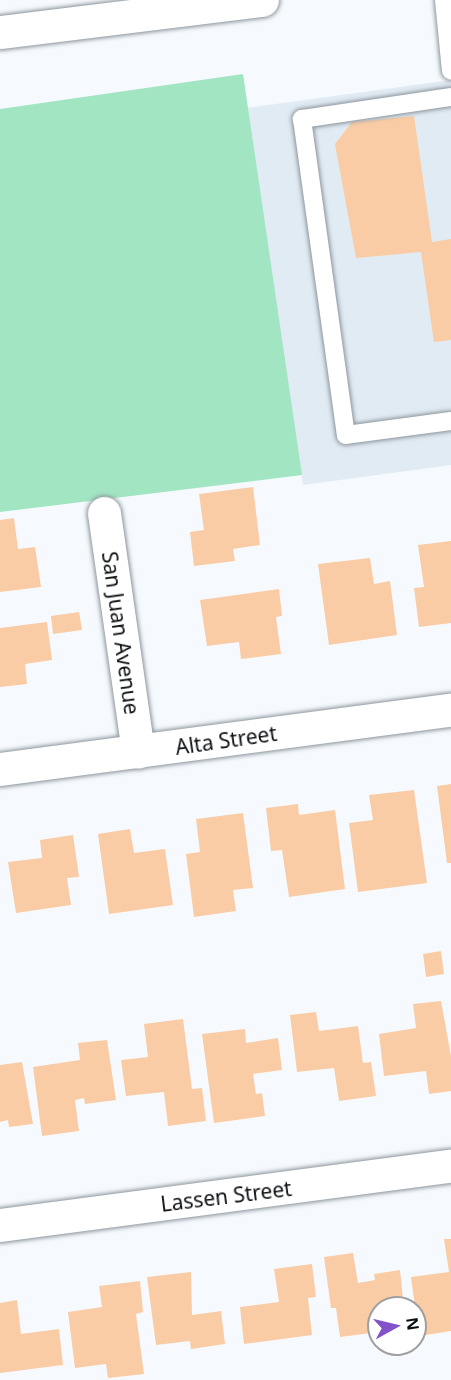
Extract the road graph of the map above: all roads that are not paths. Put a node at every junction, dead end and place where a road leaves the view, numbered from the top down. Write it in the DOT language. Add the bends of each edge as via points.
graph roads {
  1 [pos="262,0"];
  2 [pos="444,0"];
  3 [pos="0,32"];
  4 [pos="451,71"];
  5 [pos="451,96"];
  6 [pos="451,421"];
  7 [pos="104,513"];
  8 [pos="451,710"];
  9 [pos="138,752"];
  10 [pos="0,769"];
  11 [pos="451,1166"];
  12 [pos="0,1225"];
  1 -- 3 [label="street"];
  2 -- 4 [label="lane"];
  5 -- 6 [label="lane" via="302,119 346,435"];
  7 -- 9 [label="street, San Juan Avenue"];
  8 -- 9 [label="street, Alta Street"];
  9 -- 10 [label="street, Alta Street"];
  11 -- 12 [label="street, Lassen Street"];
}
